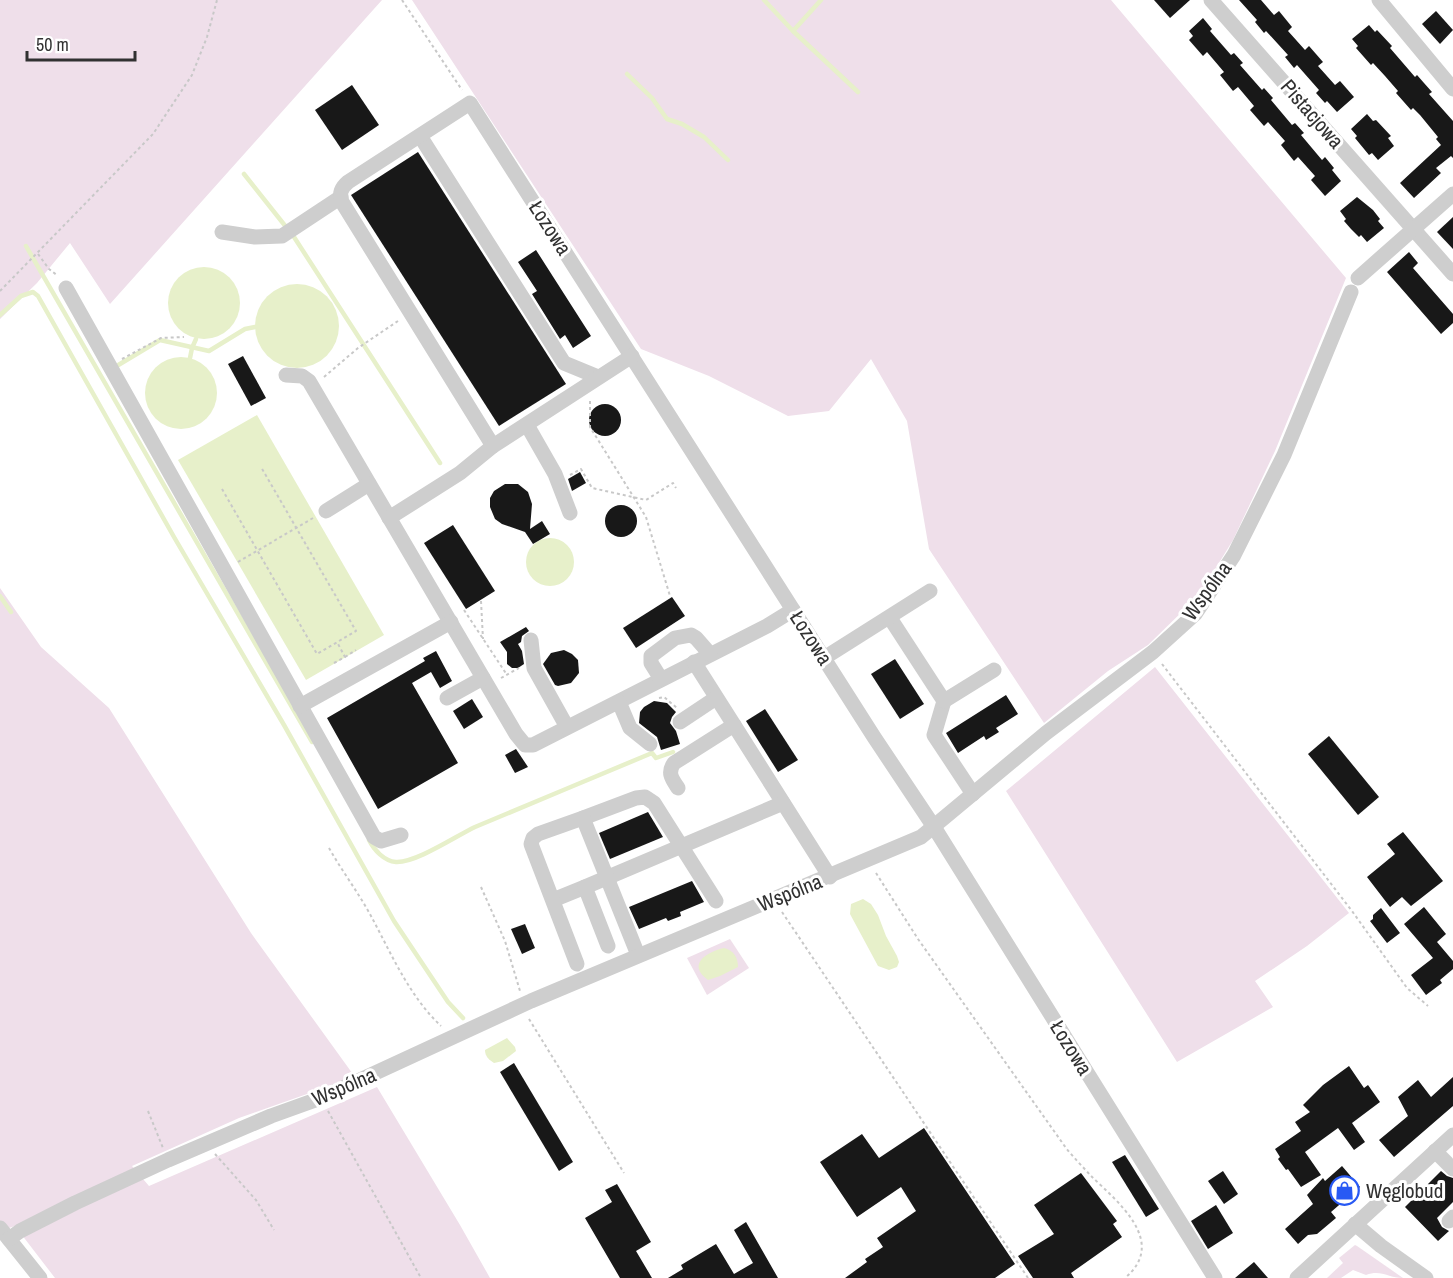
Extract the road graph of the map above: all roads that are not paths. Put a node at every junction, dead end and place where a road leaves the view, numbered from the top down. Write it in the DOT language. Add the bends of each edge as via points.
graph roads {
  1 [pos="1211,0"];
  2 [pos="1379,0"];
  3 [pos="1453,89"];
  4 [pos="420,136"];
  5 [pos="1453,194"];
  6 [pos="341,197"];
  7 [pos="1412,228"];
  8 [pos="222,232"];
  9 [pos="1453,274"];
  10 [pos="1358,278"];
  11 [pos="63,283"];
  12 [pos="1351,292"];
  13 [pos="632,356"];
  14 [pos="286,375"];
  15 [pos="595,379"];
  16 [pos="527,425"];
  17 [pos="493,446"];
  18 [pos="369,483"];
  19 [pos="570,513"];
  20 [pos="320,515"];
  21 [pos="389,518"];
  22 [pos="930,591"];
  23 [pos="793,610"];
  24 [pos="890,618"];
  25 [pos="451,622"];
  26 [pos="531,640"];
  27 [pos="710,654"];
  28 [pos="824,658"];
  29 [pos="694,662"];
  30 [pos="994,670"];
  31 [pos="661,679"];
  32 [pos="485,682"];
  33 [pos="447,698"];
  34 [pos="716,698"];
  35 [pos="944,701"];
  36 [pos="619,702"];
  37 [pos="300,706"];
  38 [pos="679,715"];
  39 [pos="734,725"];
  40 [pos="567,727"];
  41 [pos="650,744"];
  42 [pos="678,788"];
  43 [pos="973,794"];
  44 [pos="783,802"];
  45 [pos="583,818"];
  46 [pos="934,827"];
  47 [pos="401,835"];
  48 [pos="682,846"];
  49 [pos="830,877"];
  50 [pos="607,878"];
  51 [pos="585,887"];
  52 [pos="553,900"];
  53 [pos="716,901"];
  54 [pos="608,946"];
  55 [pos="638,956"];
  56 [pos="578,964"];
  57 [pos="1453,1135"];
  58 [pos="1435,1151"];
  59 [pos="1453,1169"];
  60 [pos="1355,1224"];
  61 [pos="4,1233"];
  62 [pos="40,1278"];
  63 [pos="1215,1278"];
  64 [pos="1297,1278"];
  65 [pos="1426,1278"];
  1 -- 7 [label="street, Pistacjowa"];
  2 -- 3 [label="street"];
  4 -- 6 [label="street" via="348,182"];
  4 -- 13 [label="street, Łozowa" via="470,103"];
  4 -- 15 [label="street" via="564,363"];
  5 -- 7 [label="street"];
  6 -- 8 [label="street" via="282,236"];
  6 -- 17 [label="street"];
  7 -- 9 [label="street, Pistacjowa"];
  7 -- 10 [label="street"];
  11 -- 37 [label="street"];
  12 -- 43 [label="street, Wspólna" via="1284,455 1234,555 1195,614 1153,652"];
  13 -- 15 [label="street"];
  13 -- 23 [label="street, Łozowa"];
  14 -- 18 [label="street" via="302,376 309,381"];
  15 -- 16 [label="street"];
  16 -- 17 [label="street"];
  16 -- 19 [label="street"];
  17 -- 21 [label="street" via="460,473"];
  18 -- 20 [label="street"];
  18 -- 21 [label="street"];
  21 -- 25 [label="street"];
  22 -- 24 [label="street"];
  23 -- 27 [label="street"];
  23 -- 28 [label="street, Łozowa"];
  24 -- 28 [label="street"];
  24 -- 35 [label="street"];
  25 -- 32 [label="street"];
  25 -- 37 [label="street"];
  26 -- 40 [label="street" via="534,668"];
  27 -- 29 [label="street"];
  27 -- 31 [label="street" via="691,635 675,638 651,656"];
  28 -- 46 [label="street, Łozowa"];
  29 -- 31 [label="street"];
  29 -- 34 [label="street"];
  30 -- 35 [label="street"];
  31 -- 36 [label="street"];
  32 -- 33 [label="street"];
  32 -- 40 [label="street" via="525,745 533,745"];
  34 -- 38 [label="street"];
  34 -- 39 [label="street"];
  35 -- 43 [label="street" via="934,735"];
  36 -- 40 [label="street"];
  36 -- 41 [label="street" via="630,728"];
  37 -- 47 [label="street" via="374,837 381,841"];
  39 -- 42 [label="street" via="674,764 670,777"];
  39 -- 44 [label="street"];
  43 -- 46 [label="street, Wspólna"];
  44 -- 48 [label="street"];
  44 -- 49 [label="street"];
  45 -- 48 [label="street" via="645,797 654,803"];
  45 -- 50 [label="street"];
  45 -- 52 [label="street" via="533,838 531,844"];
  46 -- 49 [label="street, Wspólna" via="921,837"];
  46 -- 63 [label="street, Łozowa"];
  48 -- 50 [label="street"];
  48 -- 53 [label="street"];
  49 -- 55 [label="street, Wspólna"];
  50 -- 51 [label="street"];
  50 -- 55 [label="street"];
  51 -- 52 [label="street"];
  51 -- 54 [label="street"];
  52 -- 56 [label="street"];
  55 -- 61 [label="street, Wspólna" via="321,1098 206,1143 48,1217"];
  57 -- 58 [label="street"];
  58 -- 59 [label="street"];
  58 -- 60 [label="street"];
  60 -- 64 [label="street"];
  60 -- 65 [label="street"];
  61 -- 62 [label="street"];
}
